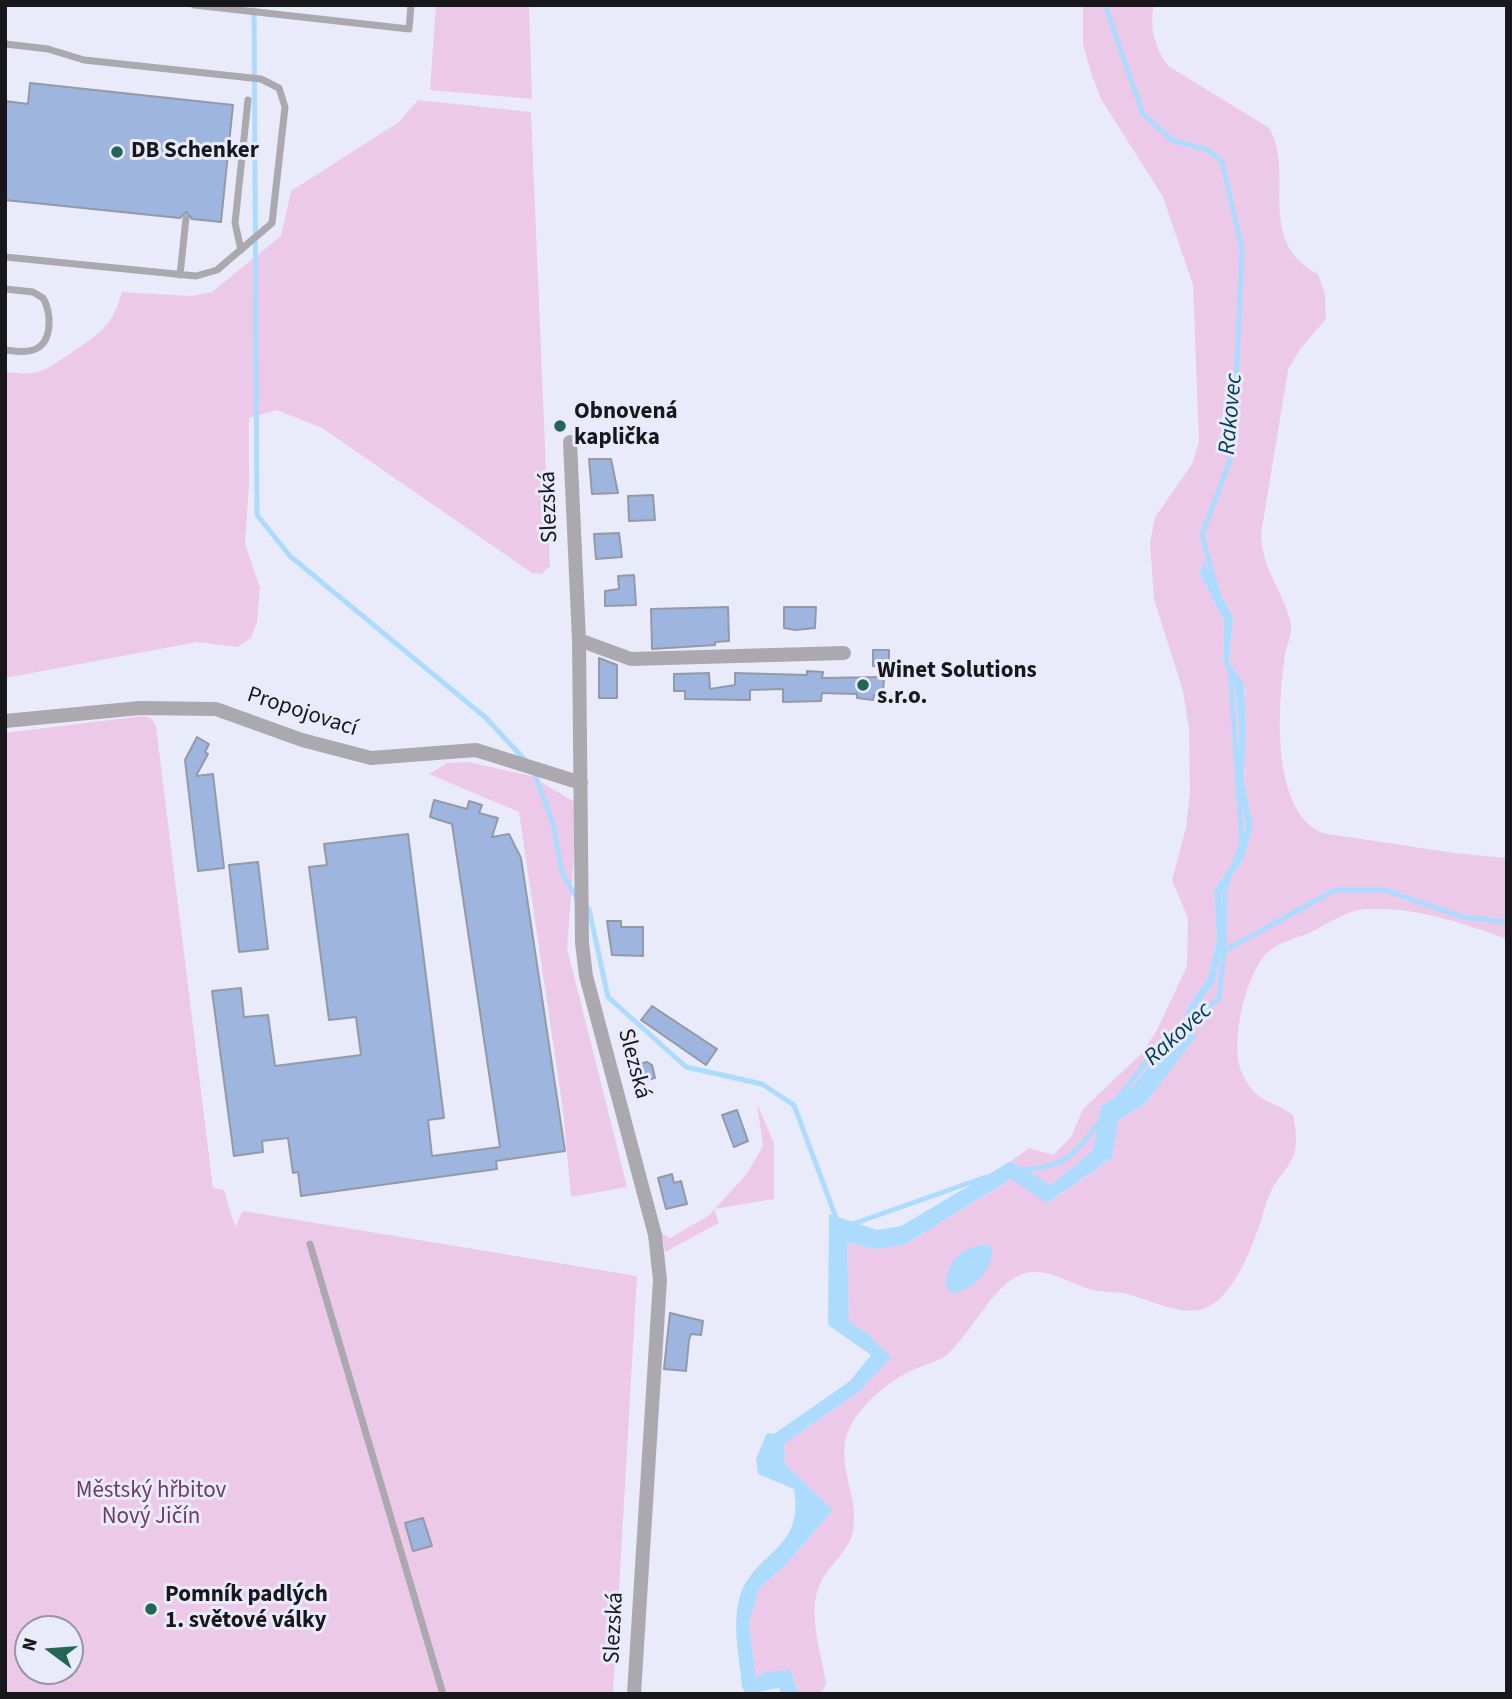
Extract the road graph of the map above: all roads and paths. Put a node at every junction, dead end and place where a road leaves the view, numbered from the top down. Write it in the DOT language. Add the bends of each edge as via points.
graph roads {
  1 [pos="194,5"];
  2 [pos="411,5"];
  3 [pos="5,44"];
  4 [pos="248,100"];
  5 [pos="186,218"];
  6 [pos="241,250"];
  7 [pos="5,257"];
  8 [pos="180,275"];
  9 [pos="5,289"];
  10 [pos="5,350"];
  11 [pos="570,442"];
  12 [pos="579,640"];
  13 [pos="844,653"];
  14 [pos="5,722"];
  15 [pos="581,783"];
  16 [pos="310,1244"];
  17 [pos="443,1694"];
  18 [pos="634,1694"];
  1 -- 2 [label="lane" via="409,29"];
  3 -- 6 [label="lane" via="48,49 84,60 261,79 279,88 285,107 274,217 269,227"];
  4 -- 6 [label="lane" via="235,223"];
  5 -- 8 [label="lane"];
  6 -- 8 [label="lane" via="210,274"];
  7 -- 8 [label="lane"];
  9 -- 10 [label="lane" via="33,292 43,298 50,317 46,339 39,348"];
  11 -- 12 [label="street, Slezská"];
  12 -- 13 [label="street" via="631,659"];
  12 -- 15 [label="street, Slezská"];
  14 -- 15 [label="street, Propojovací" via="140,708 216,709 302,740 371,758 476,750"];
  15 -- 18 [label="street, Slezská" via="586,976 655,1235 660,1280"];
  16 -- 17 [label="lane"];
}
